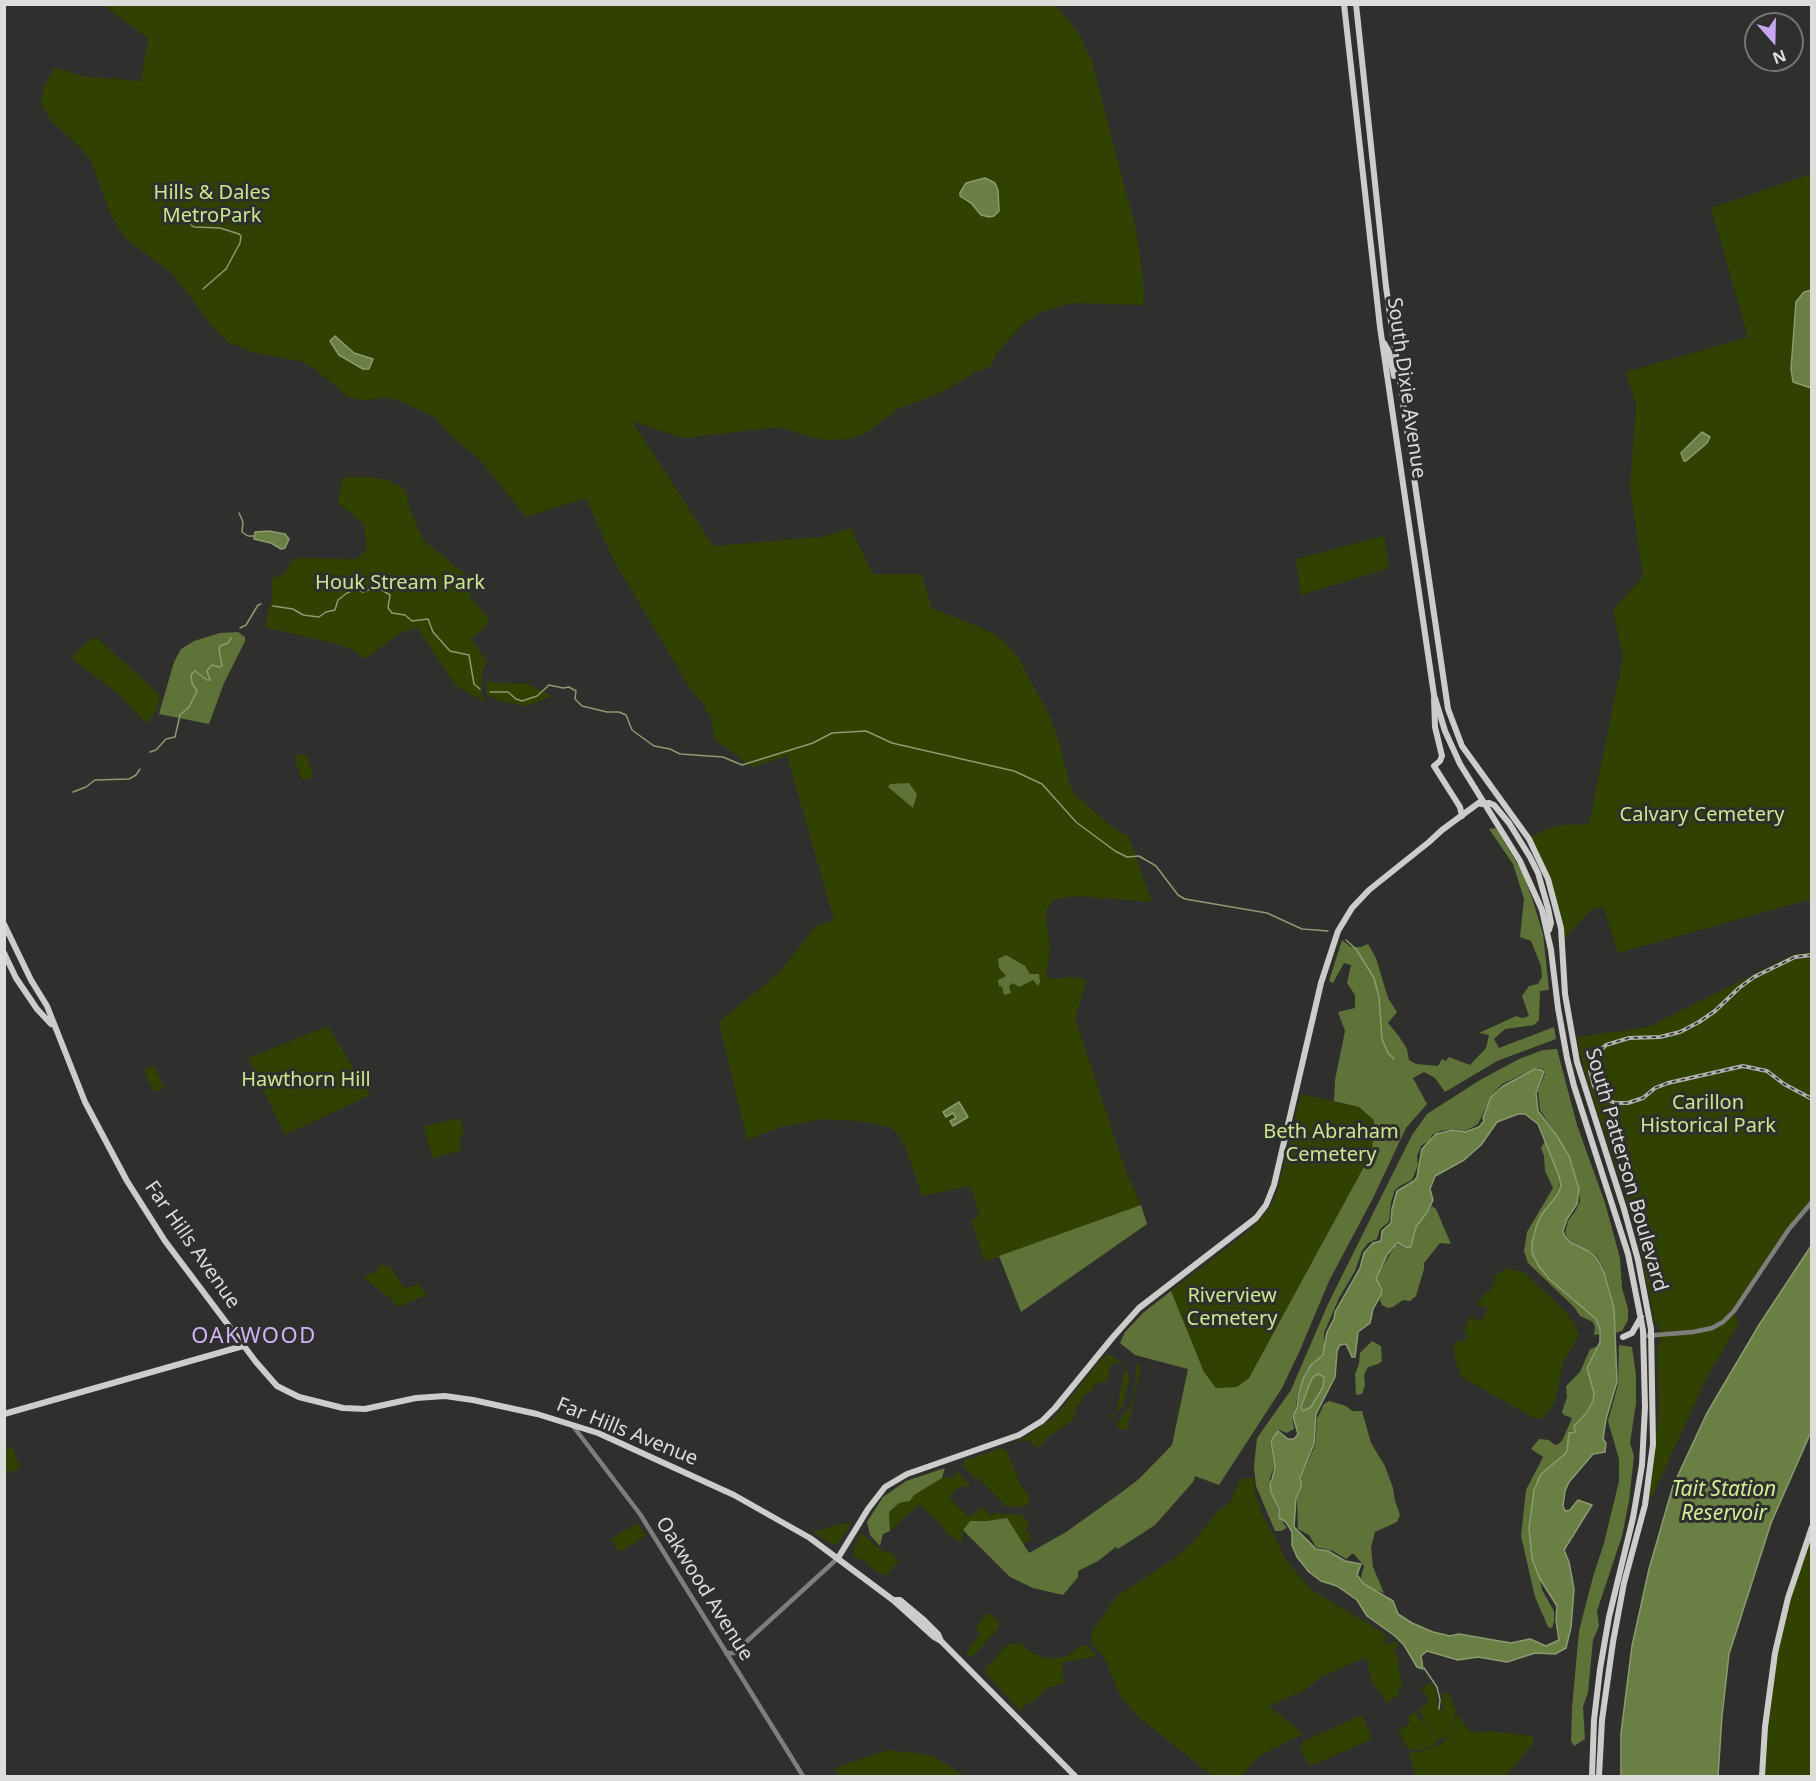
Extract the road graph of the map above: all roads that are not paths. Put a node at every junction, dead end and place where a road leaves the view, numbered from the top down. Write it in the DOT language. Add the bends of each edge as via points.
graph roads {
  1 [pos="1344,4"];
  2 [pos="1356,4"];
  3 [pos="1434,694"];
  4 [pos="1463,770"];
  5 [pos="1478,771"];
  6 [pos="1494,792"];
  7 [pos="1483,802"];
  8 [pos="1462,816"];
  9 [pos="4,924"];
  10 [pos="1548,933"];
  11 [pos="4,953"];
  12 [pos="54,1027"];
  13 [pos="1812,1202"];
  14 [pos="1641,1317"];
  15 [pos="1647,1336"];
  16 [pos="1623,1337"];
  17 [pos="243,1346"];
  18 [pos="4,1414"];
  19 [pos="572,1424"];
  20 [pos="1812,1527"];
  21 [pos="838,1558"];
  22 [pos="726,1653"];
  23 [pos="1073,1774"];
  24 [pos="803,1776"];
  25 [pos="1592,1776"];
  26 [pos="1599,1776"];
  27 [pos="1762,1776"];
  1 -- 3 [label="main road, South Dixie Avenue" via="1382,340 1393,370 1394,413"];
  2 -- 5 [label="main road, South Dixie Avenue" via="1387,296 1444,686 1456,734"];
  3 -- 4 [label="main road, South Dixie Avenue"];
  3 -- 8 [label="main road" via="1435,727 1442,756 1434,766"];
  4 -- 10 [label="main road, South Patterson Boulevard" via="1520,861 1536,892"];
  5 -- 6 [label="main road, South Patterson Boulevard"];
  6 -- 7 [label="main road"];
  6 -- 15 [label="main road, South Patterson Boulevard" via="1529,839 1554,896 1577,1062 1638,1260 1645,1288"];
  7 -- 8 [label="main road"];
  7 -- 10 [label="main road" via="1494,805 1518,835 1538,873 1551,923"];
  8 -- 21 [label="main road" via="1369,890 1338,931 1323,976 1274,1185 1256,1218 1139,1308 1042,1421 1019,1435 907,1474 885,1487"];
  9 -- 12 [label="main road, Far Hills Avenue"];
  10 -- 14 [label="main road, South Patterson Boulevard" via="1567,1058 1628,1254"];
  11 -- 12 [label="main road, Far Hills Avenue" via="16,978"];
  12 -- 17 [label="main road, Far Hills Avenue" via="84,1102 127,1181 160,1234"];
  13 -- 15 [label="street" via="1723,1322 1703,1330"];
  14 -- 15 [label="main road, South Patterson Boulevard"];
  14 -- 16 [label="main road" via="1632,1333"];
  15 -- 25 [label="main road, South Patterson Boulevard" via="1642,1465 1600,1669"];
  15 -- 26 [label="main road, South Patterson Boulevard" via="1653,1444 1645,1505 1613,1642"];
  17 -- 18 [label="main road"];
  17 -- 19 [label="main road, Far Hills Avenue" via="283,1390 334,1407 365,1409 416,1398 452,1397"];
  19 -- 21 [label="main road, Far Hills Avenue" via="734,1495"];
  19 -- 22 [label="street, Oakwood Avenue" via="628,1497"];
  20 -- 27 [label="main road" via="1788,1598 1775,1653"];
  21 -- 22 [label="street" via="734,1653"];
  21 -- 23 [label="main road, Far Hills Avenue" via="941,1641"];
  22 -- 24 [label="street, Oakwood Avenue"];
}
